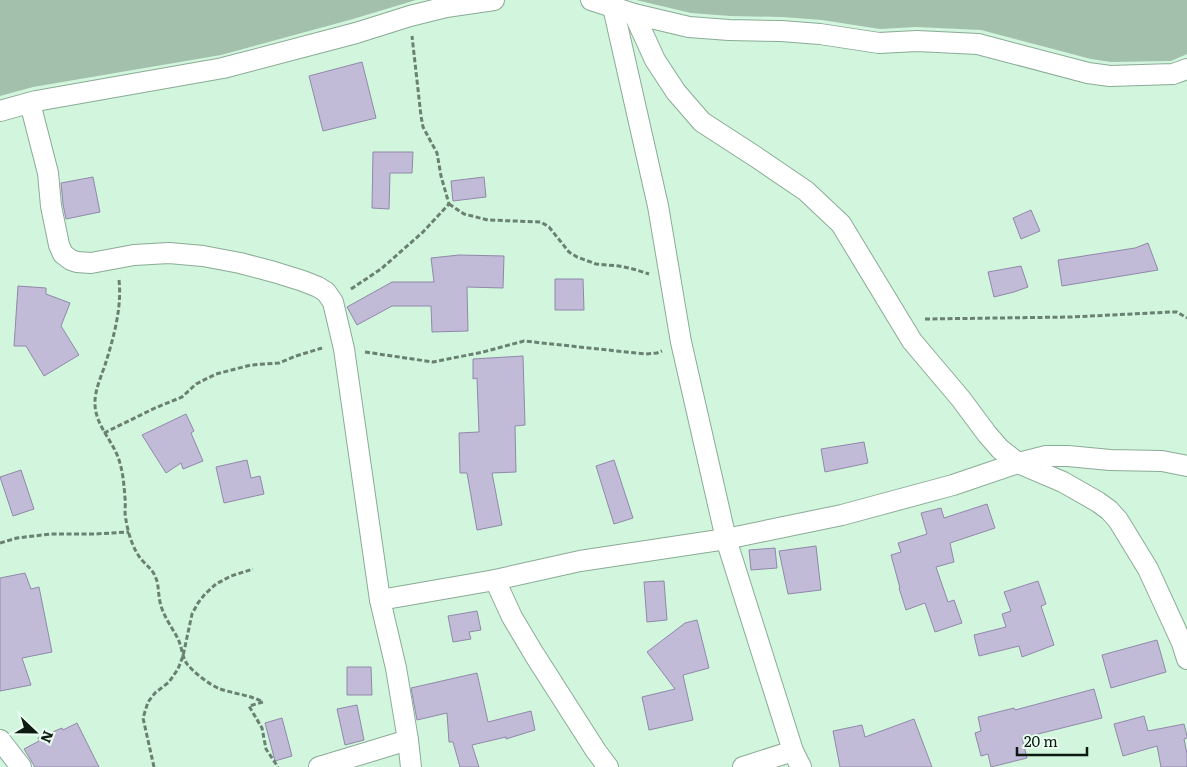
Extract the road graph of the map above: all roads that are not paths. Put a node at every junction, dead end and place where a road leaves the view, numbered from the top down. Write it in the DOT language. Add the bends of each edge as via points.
graph roads {
  1 [pos="494,0"];
  2 [pos="592,0"];
  3 [pos="613,7"];
  4 [pos="634,14"];
  5 [pos="1187,69"];
  6 [pos="30,103"];
  7 [pos="0,111"];
  8 [pos="1018,463"];
  9 [pos="1187,466"];
  10 [pos="726,539"];
  11 [pos="495,580"];
  12 [pos="380,600"];
  13 [pos="1187,659"];
  14 [pos="0,740"];
  15 [pos="408,740"];
  16 [pos="797,759"];
  17 [pos="21,767"];
  18 [pos="319,767"];
  19 [pos="411,767"];
  20 [pos="608,767"];
  21 [pos="743,767"];
  1 -- 6 [label="street" via="410,16 224,68"];
  2 -- 3 [label="street"];
  3 -- 4 [label="street"];
  3 -- 10 [label="street" via="658,206 680,342"];
  4 -- 5 [label="street" via="689,27 820,34 879,43 978,44 1110,76 1173,74"];
  4 -- 8 [label="street" via="654,60 702,122 806,191 841,224 912,340 987,434"];
  6 -- 7 [label="street"];
  6 -- 12 [label="street" via="48,174 59,245 70,260 91,263 168,253 203,256 274,272 326,292 333,302 343,346"];
  8 -- 9 [label="street" via="1046,456 1068,456"];
  8 -- 10 [label="street" via="953,485 842,515"];
  8 -- 13 [label="street" via="1063,482 1098,502 1118,520 1148,569"];
  10 -- 11 [label="street" via="580,561"];
  10 -- 16 [label="street"];
  11 -- 12 [label="street"];
  11 -- 20 [label="street" via="534,654"];
  12 -- 15 [label="street"];
  14 -- 17 [label="street"];
  15 -- 18 [label="street"];
  15 -- 19 [label="street"];
  16 -- 21 [label="street"];
}
